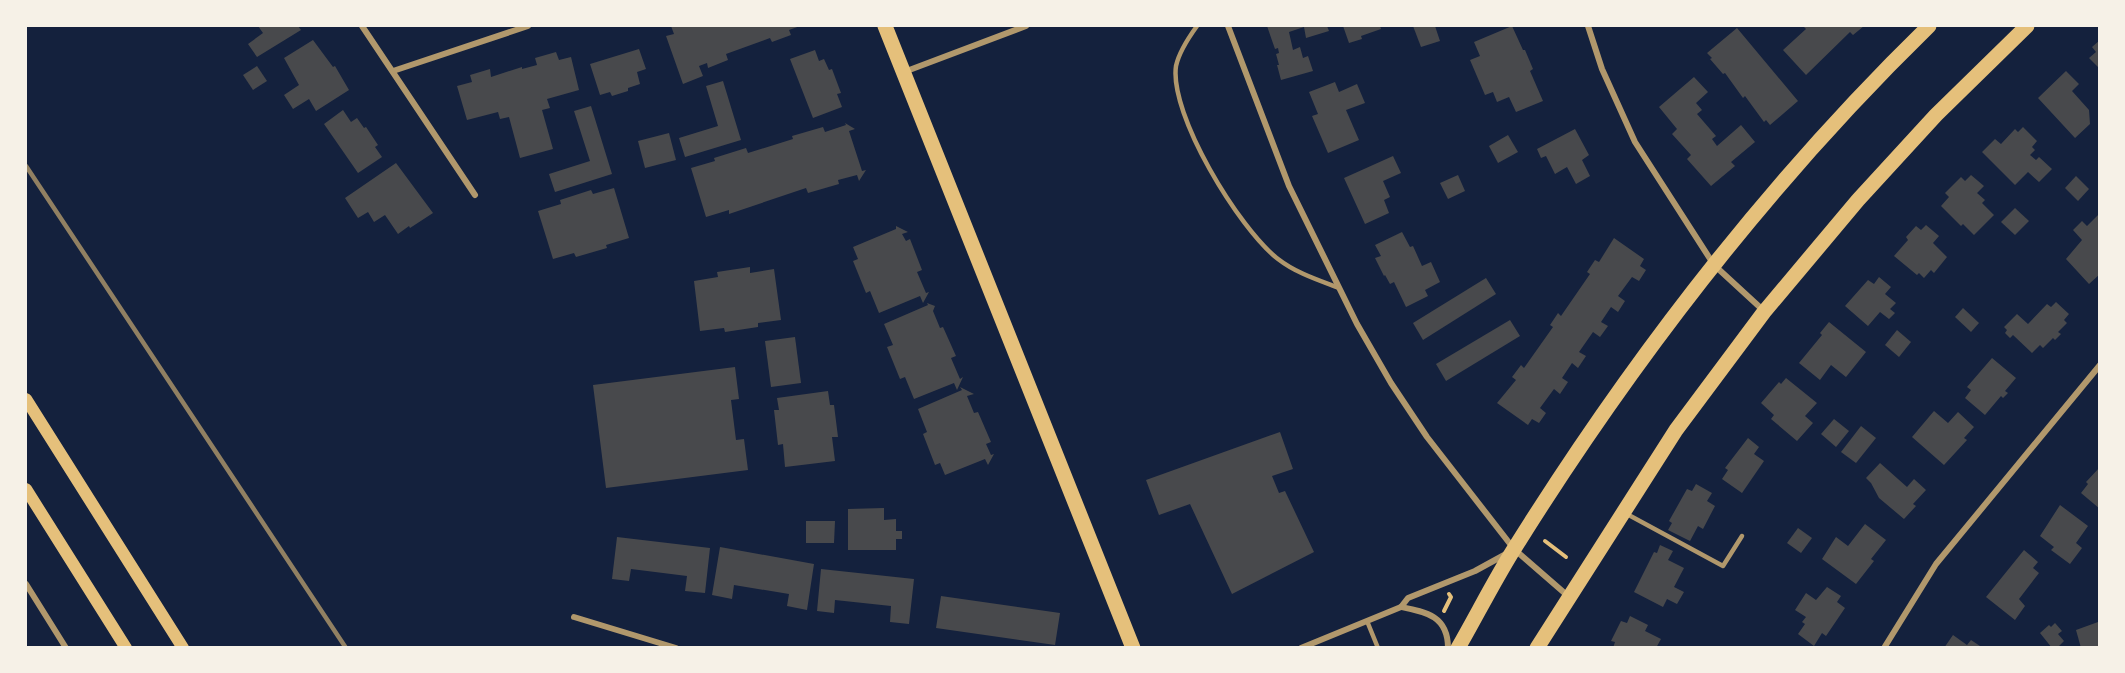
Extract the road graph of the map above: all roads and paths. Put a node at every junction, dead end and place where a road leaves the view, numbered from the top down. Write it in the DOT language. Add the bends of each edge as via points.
graph roads {
  1 [pos="362,26"];
  2 [pos="528,26"];
  3 [pos="885,26"];
  4 [pos="1026,26"];
  5 [pos="1197,26"];
  6 [pos="1228,26"];
  7 [pos="1587,26"];
  8 [pos="1929,26"];
  9 [pos="2027,26"];
  10 [pos="393,72"];
  11 [pos="904,72"];
  12 [pos="475,195"];
  13 [pos="1714,265"];
  14 [pos="1339,288"];
  15 [pos="1764,312"];
  16 [pos="2100,364"];
  17 [pos="26,399"];
  18 [pos="26,489"];
  19 [pos="1623,512"];
  20 [pos="1742,536"];
  21 [pos="1545,541"];
  22 [pos="1514,549"];
  23 [pos="1566,557"];
  24 [pos="26,584"];
  25 [pos="1447,591"];
  26 [pos="1568,596"];
  27 [pos="1401,607"];
  28 [pos="1444,612"];
  29 [pos="574,617"];
  30 [pos="1367,621"];
  31 [pos="66,648"];
  32 [pos="126,648"];
  33 [pos="183,648"];
  34 [pos="676,648"];
  35 [pos="1133,648"];
  36 [pos="1301,648"];
  37 [pos="1378,648"];
  38 [pos="1448,648"];
  39 [pos="1458,648"];
  40 [pos="1537,648"];
  41 [pos="1884,648"];
  1 -- 10 [label="street"];
  2 -- 10 [label="street"];
  3 -- 11 [label="main road"];
  4 -- 11 [label="street"];
  5 -- 14 [label="lane" via="1178,57 1176,77 1181,105 1224,195 1245,226 1278,258 1308,277"];
  6 -- 14 [label="street" via="1289,186"];
  7 -- 13 [label="street" via="1635,142"];
  8 -- 13 [label="main road" via="1837,122"];
  9 -- 15 [label="main road" via="1912,141"];
  10 -- 12 [label="street"];
  11 -- 35 [label="main road"];
  13 -- 15 [label="street"];
  13 -- 22 [label="main road" via="1629,379"];
  14 -- 22 [label="street" via="1391,383 1427,437"];
  15 -- 19 [label="main road" via="1676,430"];
  16 -- 41 [label="street" via="1936,564"];
  17 -- 33 [label="main road"];
  18 -- 32 [label="main road"];
  19 -- 20 [label="lane" via="1723,566"];
  19 -- 26 [label="main road"];
  21 -- 23 [label="path"];
  22 -- 26 [label="street"];
  22 -- 27 [label="street" via="1475,572 1408,598"];
  22 -- 39 [label="main road"];
  24 -- 31 [label="street"];
  25 -- 28 [label="path" via="1451,597"];
  26 -- 40 [label="main road"];
  27 -- 30 [label="street"];
  27 -- 38 [label="street" via="1422,611 1443,624"];
  29 -- 34 [label="street"];
  30 -- 36 [label="street"];
  30 -- 37 [label="lane"];
}
